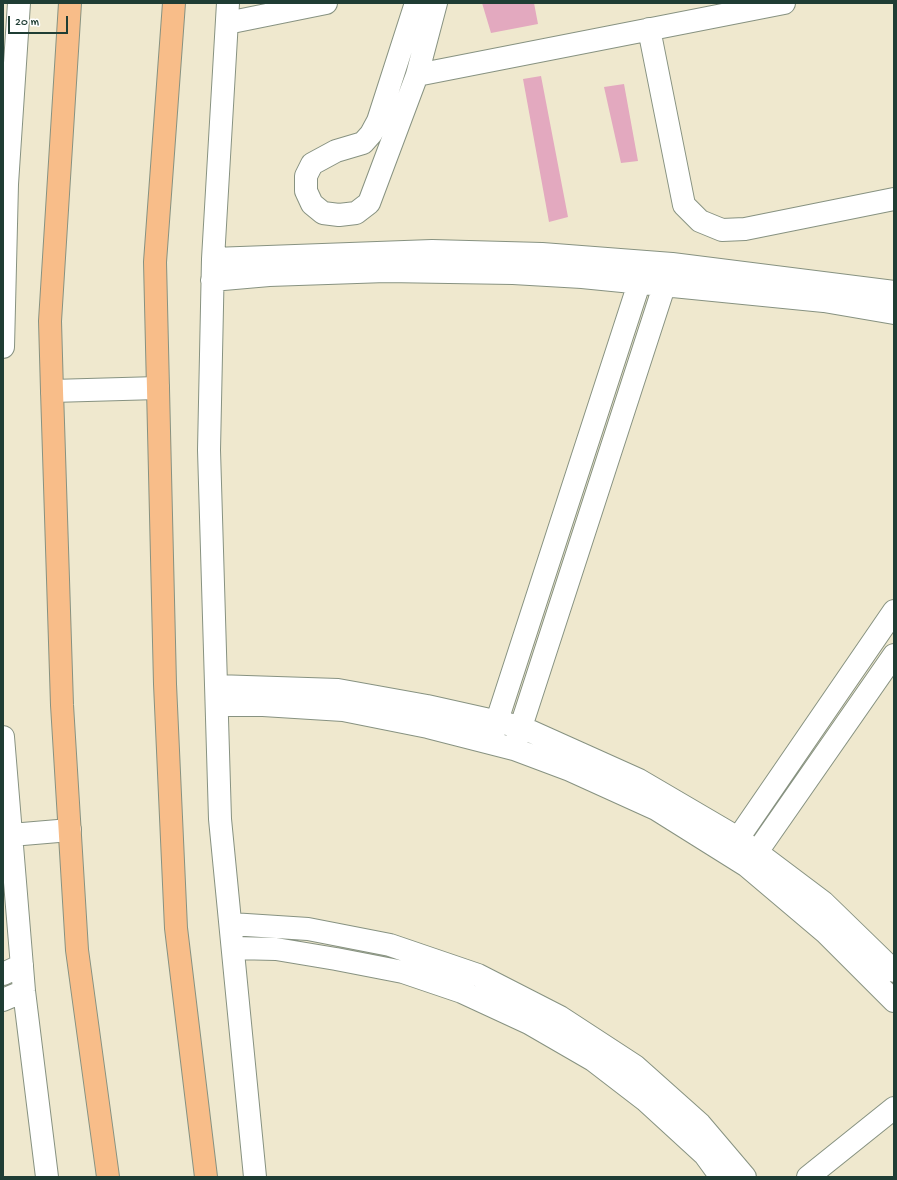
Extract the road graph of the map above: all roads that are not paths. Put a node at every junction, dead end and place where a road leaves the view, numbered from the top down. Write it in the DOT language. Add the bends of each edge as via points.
graph roads {
  1 [pos="19,3"];
  2 [pos="70,3"];
  3 [pos="174,3"];
  4 [pos="326,3"];
  5 [pos="416,3"];
  6 [pos="436,3"];
  7 [pos="784,3"];
  8 [pos="227,13"];
  9 [pos="649,30"];
  10 [pos="417,75"];
  11 [pos="5,183"];
  12 [pos="894,199"];
  13 [pos="213,259"];
  14 [pos="646,262"];
  15 [pos="672,264"];
  16 [pos="212,280"];
  17 [pos="640,283"];
  18 [pos="665,285"];
  19 [pos="894,292"];
  20 [pos="894,313"];
  21 [pos="3,347"];
  22 [pos="158,388"];
  23 [pos="52,391"];
  24 [pos="894,612"];
  25 [pos="894,655"];
  26 [pos="216,696"];
  27 [pos="496,722"];
  28 [pos="520,728"];
  29 [pos="3,737"];
  30 [pos="3,741"];
  31 [pos="490,743"];
  32 [pos="514,749"];
  33 [pos="70,830"];
  34 [pos="11,835"];
  35 [pos="733,845"];
  36 [pos="752,859"];
  37 [pos="231,924"];
  38 [pos="233,948"];
  39 [pos="12,970"];
  40 [pos="894,971"];
  41 [pos="24,991"];
  42 [pos="3,1000"];
  43 [pos="894,1001"];
  44 [pos="894,1108"];
  45 [pos="47,1177"];
  46 [pos="108,1177"];
  47 [pos="206,1177"];
  48 [pos="255,1177"];
  49 [pos="722,1177"];
  50 [pos="745,1177"];
  51 [pos="808,1177"];
  1 -- 11 [label="street"];
  2 -- 23 [label="main road" via="50,321"];
  3 -- 22 [label="main road" via="155,262"];
  4 -- 8 [label="street"];
  5 -- 10 [label="street" via="372,134 364,143 336,151 312,164 306,176 306,191 312,204 323,213 356,213 370,203"];
  6 -- 10 [label="street"];
  7 -- 9 [label="street"];
  8 -- 13 [label="street"];
  9 -- 10 [label="street"];
  9 -- 12 [label="street" via="684,205 700,221 722,230 745,229"];
  11 -- 21 [label="street"];
  13 -- 14 [label="street" via="432,251 542,254"];
  13 -- 16 [label="street"];
  14 -- 15 [label="street"];
  14 -- 17 [label="street"];
  15 -- 18 [label="street"];
  15 -- 19 [label="street"];
  16 -- 17 [label="street" via="269,275 386,271 512,273"];
  16 -- 26 [label="street" via="209,450"];
  17 -- 18 [label="street"];
  17 -- 27 [label="street"];
  18 -- 20 [label="street" via="824,301"];
  18 -- 28 [label="street"];
  22 -- 23 [label="street"];
  22 -- 47 [label="main road" via="165,684 176,928"];
  23 -- 33 [label="main road" via="62,705"];
  24 -- 35 [label="street"];
  25 -- 36 [label="street"];
  26 -- 27 [label="street" via="338,690"];
  26 -- 31 [label="street" via="262,705 343,710 428,727"];
  26 -- 37 [label="street" via="220,819"];
  27 -- 28 [label="street"];
  27 -- 31 [label="street"];
  28 -- 32 [label="street"];
  28 -- 35 [label="street" via="639,780"];
  29 -- 30 [label="street"];
  30 -- 34 [label="street"];
  31 -- 32 [label="street"];
  32 -- 35 [label="street" via="570,770"];
  33 -- 34 [label="street"];
  33 -- 46 [label="main road" via="77,950"];
  34 -- 39 [label="street"];
  35 -- 36 [label="street"];
  36 -- 40 [label="street" via="823,902"];
  36 -- 43 [label="street"];
  37 -- 38 [label="street"];
  37 -- 50 [label="street" via="308,929 390,945 478,975 560,1017 635,1066 700,1124"];
  38 -- 48 [label="street"];
  38 -- 49 [label="street" via="276,949 336,959 403,972 462,992 528,1023 593,1060 645,1100 705,1155"];
  39 -- 41 [label="street"];
  41 -- 42 [label="street"];
  41 -- 45 [label="street"];
  44 -- 51 [label="street"];
}
